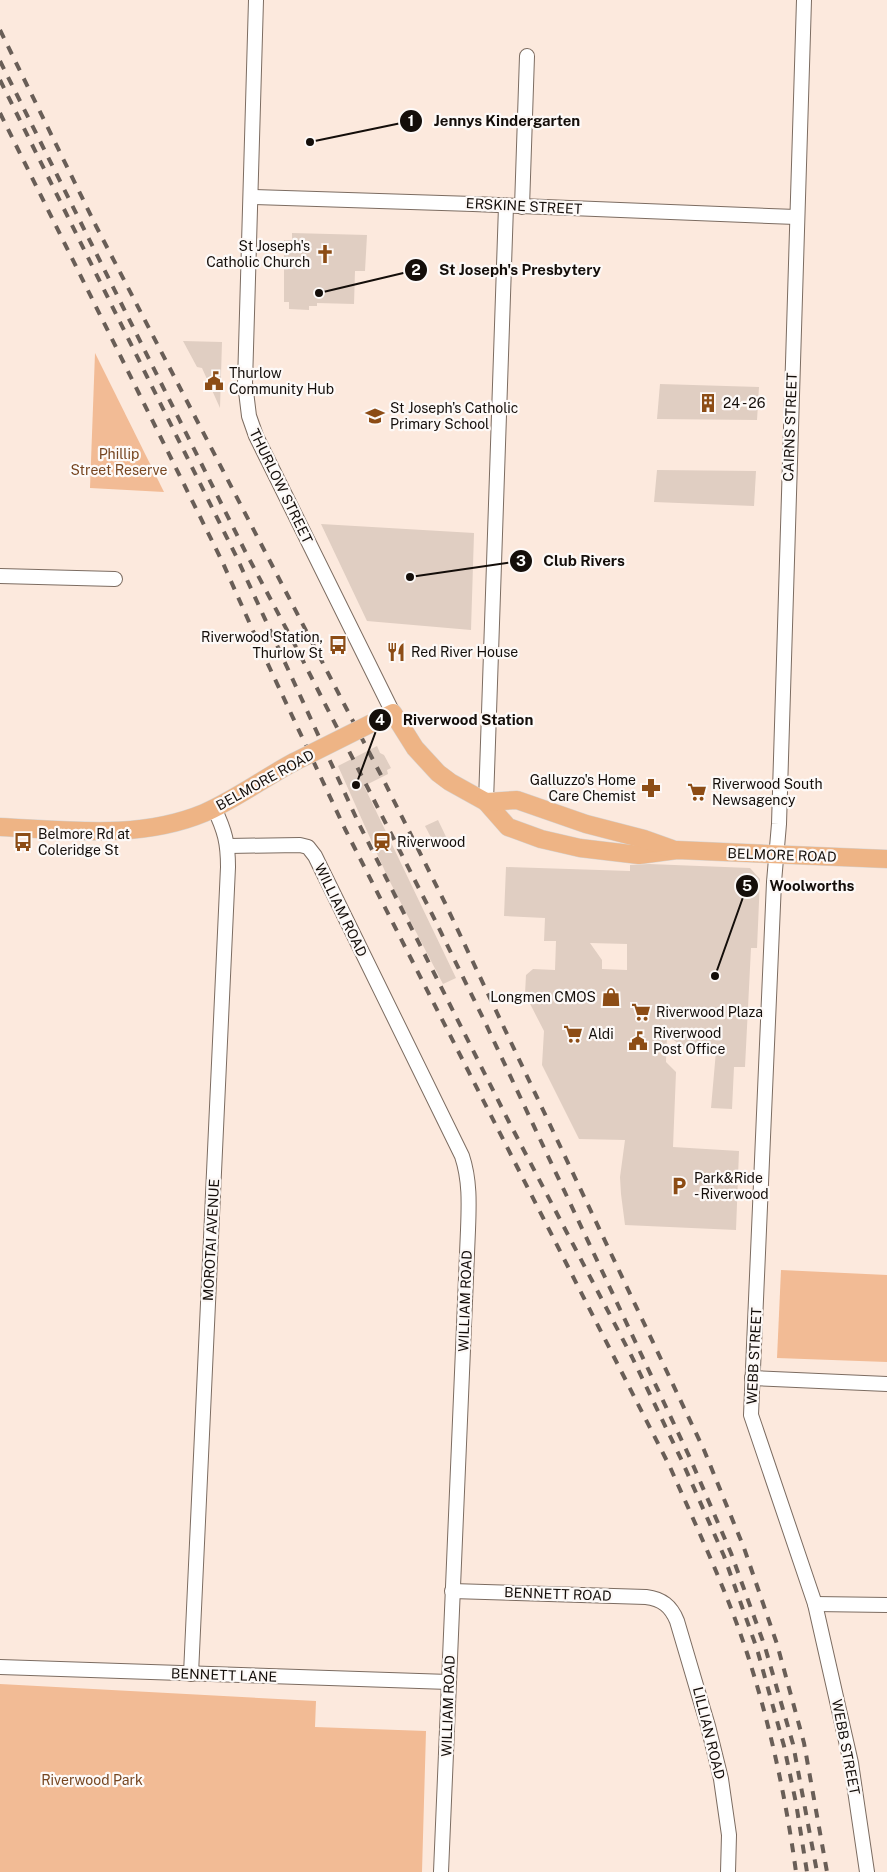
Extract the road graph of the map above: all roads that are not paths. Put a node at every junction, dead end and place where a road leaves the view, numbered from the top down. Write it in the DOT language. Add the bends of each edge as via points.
graph roads {
  1 [pos="256,0"];
  2 [pos="804,0"];
  3 [pos="527,56"];
  4 [pos="251,197"];
  5 [pos="506,206"];
  6 [pos="522,207"];
  7 [pos="796,217"];
  8 [pos="0,576"];
  9 [pos="115,580"];
  10 [pos="393,713"];
  11 [pos="486,802"];
  12 [pos="214,808"];
  13 [pos="0,827"];
  14 [pos="228,846"];
  15 [pos="677,850"];
  16 [pos="776,855"];
  17 [pos="887,859"];
  18 [pos="752,1378"];
  19 [pos="887,1384"];
  20 [pos="452,1591"];
  21 [pos="663,1601"];
  22 [pos="814,1604"];
  23 [pos="887,1605"];
  24 [pos="0,1667"];
  25 [pos="191,1674"];
  26 [pos="449,1682"];
  27 [pos="441,1872"];
  28 [pos="728,1872"];
  29 [pos="867,1872"];
  1 -- 4 [label="street, THURLOW STREET"];
  2 -- 7 [label="street, CAIRNS STREET"];
  3 -- 6 [label="street"];
  4 -- 5 [label="street, ERSKINE STREET"];
  4 -- 10 [label="street, THURLOW STREET" via="245,383 248,416"];
  5 -- 6 [label="street, ERSKINE STREET"];
  5 -- 11 [label="street"];
  6 -- 7 [label="street, ERSKINE STREET"];
  7 -- 16 [label="street, CAIRNS STREET"];
  8 -- 9 [label="street"];
  10 -- 11 [label="main road, BELMORE ROAD" via="429,764 450,782"];
  10 -- 12 [label="main road, BELMORE ROAD, bridge" via="294,762"];
  11 -- 15 [label="main road, BELMORE ROAD" via="518,800"];
  11 -- 15 [label="main road, BELMORE ROAD" via="508,827 561,844 603,852 639,854"];
  12 -- 13 [label="main road, BELMORE ROAD" via="178,822 126,831"];
  12 -- 14 [label="street, MOROTAI AVENUE"];
  14 -- 20 [label="street, WILLIAM ROAD" via="300,845 308,847 315,856 466,1169 468,1230"];
  14 -- 25 [label="street, MOROTAI AVENUE"];
  15 -- 16 [label="main road, BELMORE ROAD"];
  16 -- 17 [label="main road, BELMORE ROAD"];
  16 -- 18 [label="street, WEBB STREET"];
  18 -- 19 [label="street"];
  18 -- 22 [label="street, WEBB STREET" via="751,1414"];
  20 -- 21 [label="street, BENNETT ROAD" via="646,1597"];
  20 -- 26 [label="street, WILLIAM ROAD"];
  21 -- 28 [label="street, LILLIAN ROAD" via="677,1621 713,1745 728,1823"];
  22 -- 23 [label="street"];
  22 -- 29 [label="street, WEBB STREET" via="851,1763"];
  24 -- 25 [label="street, BENNETT LANE"];
  25 -- 26 [label="street, BENNETT LANE"];
  26 -- 27 [label="street, WILLIAM ROAD"];
}
